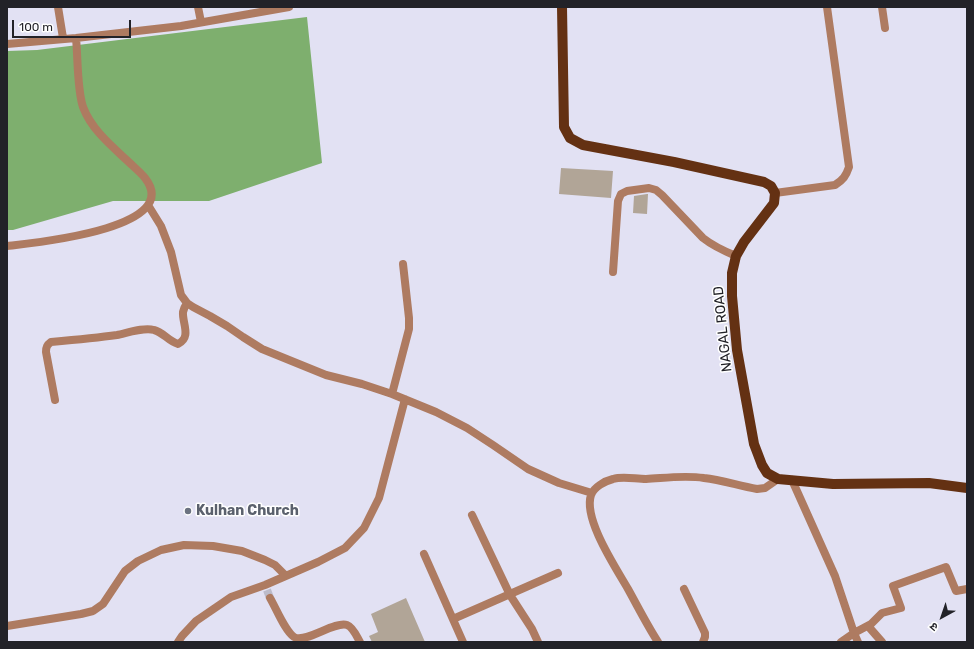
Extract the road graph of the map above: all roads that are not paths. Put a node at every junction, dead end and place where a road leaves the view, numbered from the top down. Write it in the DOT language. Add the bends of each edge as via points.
graph roads {
  1 [pos="58,7"];
  2 [pos="198,7"];
  3 [pos="290,7"];
  4 [pos="562,7"];
  5 [pos="827,7"];
  6 [pos="882,7"];
  7 [pos="281,8"];
  8 [pos="201,22"];
  9 [pos="885,28"];
  10 [pos="63,38"];
  11 [pos="76,38"];
  12 [pos="7,44"];
  13 [pos="775,193"];
  14 [pos="148,205"];
  15 [pos="7,246"];
  16 [pos="736,256"];
  17 [pos="403,264"];
  18 [pos="613,272"];
  19 [pos="187,303"];
  20 [pos="392,394"];
  21 [pos="405,399"];
  22 [pos="55,400"];
  23 [pos="778,479"];
  24 [pos="792,480"];
  25 [pos="967,488"];
  26 [pos="592,493"];
  27 [pos="472,515"];
  28 [pos="424,554"];
  29 [pos="558,574"];
  30 [pos="286,576"];
  31 [pos="684,589"];
  32 [pos="967,589"];
  33 [pos="267,591"];
  34 [pos="510,595"];
  35 [pos="453,619"];
  36 [pos="7,626"];
  37 [pos="868,626"];
  38 [pos="854,633"];
  39 [pos="178,642"];
  40 [pos="360,642"];
  41 [pos="462,642"];
  42 [pos="538,642"];
  43 [pos="658,642"];
  44 [pos="703,642"];
  45 [pos="841,642"];
  46 [pos="858,642"];
  47 [pos="882,642"];
  1 -- 10 [label="street"];
  2 -- 8 [label="street"];
  3 -- 7 [label="street"];
  4 -- 13 [label="main road" via="564,127 570,138 583,145 764,182 771,186"];
  5 -- 13 [label="street" via="849,167 846,176 835,185"];
  6 -- 9 [label="street"];
  7 -- 8 [label="street"];
  8 -- 11 [label="street"];
  10 -- 11 [label="street"];
  10 -- 12 [label="street"];
  11 -- 14 [label="street" via="83,107 92,125 145,177 152,196"];
  13 -- 16 [label="main road, NAGAL ROAD" via="774,203"];
  14 -- 15 [label="street" via="122,223 95,232 65,239"];
  14 -- 19 [label="street" via="161,226 171,252 181,295"];
  16 -- 18 [label="street" via="707,241 662,195 649,188 621,194 618,201"];
  16 -- 23 [label="main road, NAGAL ROAD" via="732,273 732,296 740,370 754,444 767,473"];
  17 -- 20 [label="street" via="409,329"];
  19 -- 20 [label="street" via="262,349 326,375"];
  19 -- 22 [label="street" via="183,313 185,337 178,344 155,330 148,329 51,342 46,347 46,352"];
  20 -- 21 [label="street"];
  21 -- 26 [label="street" via="467,428 528,469 559,483"];
  21 -- 30 [label="street" via="379,498 364,528 345,548"];
  23 -- 24 [label="main road"];
  23 -- 26 [label="street" via="765,488 757,489 702,477 623,477 604,482"];
  24 -- 25 [label="main road" via="833,484 929,483"];
  24 -- 38 [label="street" via="835,576"];
  26 -- 43 [label="street" via="590,503 596,530"];
  27 -- 34 [label="street"];
  28 -- 35 [label="street"];
  29 -- 34 [label="street"];
  30 -- 33 [label="street"];
  30 -- 36 [label="street" via="275,565 242,551 184,545 160,550 138,561 125,571 103,604 92,611"];
  31 -- 44 [label="street" via="706,635"];
  32 -- 37 [label="street" via="956,591 946,567 893,586 901,608 882,613"];
  33 -- 39 [label="street" via="231,598 196,621"];
  33 -- 40 [label="street" via="289,633 296,638 303,639 340,625 348,625"];
  34 -- 35 [label="street"];
  34 -- 42 [label="street"];
  35 -- 41 [label="street"];
  37 -- 38 [label="street"];
  37 -- 47 [label="street"];
  38 -- 45 [label="street"];
  38 -- 46 [label="street"];
}
